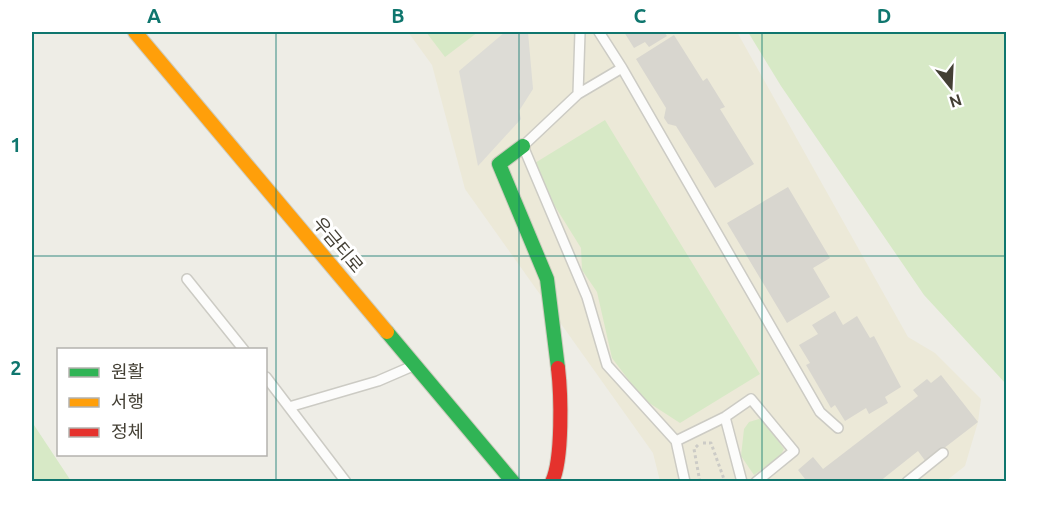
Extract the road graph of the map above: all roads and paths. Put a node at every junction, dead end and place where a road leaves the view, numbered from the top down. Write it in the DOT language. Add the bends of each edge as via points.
graph roads {
  1 [pos="135,32"];
  2 [pos="580,32"];
  3 [pos="599,32"];
  4 [pos="622,68"];
  5 [pos="578,94"];
  6 [pos="523,146"];
  7 [pos="187,279"];
  8 [pos="241,348"];
  9 [pos="415,365"];
  10 [pos="267,378"];
  11 [pos="289,407"];
  12 [pos="725,417"];
  13 [pos="838,428"];
  14 [pos="676,441"];
  15 [pos="943,453"];
  16 [pos="346,482"];
  17 [pos="513,482"];
  18 [pos="552,482"];
  19 [pos="686,482"];
  20 [pos="700,482"];
  21 [pos="725,482"];
  22 [pos="742,482"];
  23 [pos="756,482"];
  24 [pos="907,482"];
  1 -- 9 [label="main road, 우금티로"];
  2 -- 5 [label="lane"];
  3 -- 4 [label="lane"];
  4 -- 5 [label="lane"];
  4 -- 13 [label="lane" via="820,412"];
  5 -- 6 [label="lane"];
  6 -- 14 [label="lane" via="587,297 607,365"];
  6 -- 18 [label="main road" via="499,164 547,279 560,386 558,449"];
  7 -- 8 [label="lane"];
  9 -- 11 [label="lane" via="378,381"];
  9 -- 17 [label="main road, 우금티로"];
  10 -- 11 [label="lane"];
  11 -- 16 [label="lane"];
  12 -- 14 [label="lane"];
  12 -- 22 [label="lane"];
  12 -- 23 [label="lane" via="751,399 794,451"];
  14 -- 19 [label="lane"];
  15 -- 24 [label="lane"];
  20 -- 21 [label="path" via="694,449 699,443 711,443"];
}
